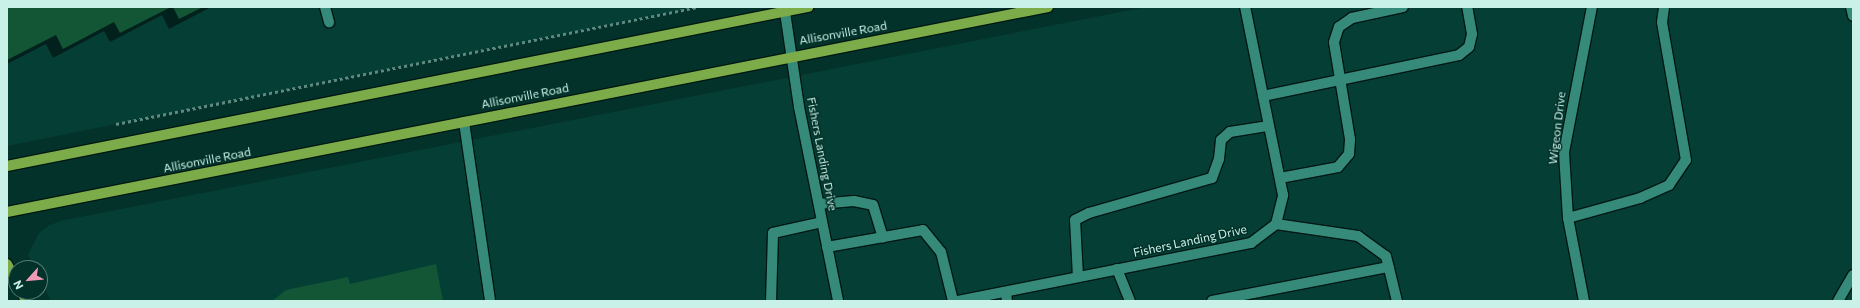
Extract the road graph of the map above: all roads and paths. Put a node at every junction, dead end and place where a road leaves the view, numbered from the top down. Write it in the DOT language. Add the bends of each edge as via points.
graph roads {
  1 [pos="325,7"];
  2 [pos="698,7"];
  3 [pos="808,7"];
  4 [pos="1048,7"];
  5 [pos="1245,7"];
  6 [pos="1403,7"];
  7 [pos="1466,7"];
  8 [pos="1592,7"];
  9 [pos="1664,7"];
  10 [pos="1851,7"];
  11 [pos="785,12"];
  12 [pos="1853,16"];
  13 [pos="329,22"];
  14 [pos="791,56"];
  15 [pos="1339,79"];
  16 [pos="1263,96"];
  17 [pos="464,122"];
  18 [pos="110,125"];
  19 [pos="1269,126"];
  20 [pos="7,166"];
  21 [pos="1280,178"];
  22 [pos="819,204"];
  23 [pos="7,212"];
  24 [pos="1568,218"];
  25 [pos="822,222"];
  26 [pos="1276,224"];
  27 [pos="883,238"];
  28 [pos="827,248"];
  29 [pos="1389,267"];
  30 [pos="1116,270"];
  31 [pos="1853,275"];
  32 [pos="1078,277"];
  33 [pos="1007,296"];
  34 [pos="490,301"];
  35 [pos="771,301"];
  36 [pos="838,301"];
  37 [pos="953,301"];
  38 [pos="958,301"];
  39 [pos="1130,301"];
  40 [pos="1212,301"];
  41 [pos="1397,301"];
  42 [pos="1584,301"];
  43 [pos="1838,301"];
  1 -- 13 [label="street"];
  2 -- 18 [label="path"];
  3 -- 11 [label="main road"];
  4 -- 14 [label="main road, Allisonville Road"];
  5 -- 16 [label="street"];
  6 -- 15 [label="street" via="1352,18 1339,27 1334,42"];
  7 -- 15 [label="street" via="1472,34 1469,47 1459,55"];
  8 -- 24 [label="street, Wigeon Drive" via="1564,152"];
  9 -- 24 [label="street" via="1662,22 1686,160 1669,185 1640,198"];
  10 -- 12 [label="street"];
  11 -- 14 [label="street, Fishers Landing Drive"];
  11 -- 20 [label="main road"];
  14 -- 17 [label="main road, Allisonville Road"];
  14 -- 22 [label="street, Fishers Landing Drive"];
  15 -- 16 [label="street"];
  15 -- 21 [label="street" via="1350,139 1349,154 1338,167"];
  16 -- 19 [label="street"];
  17 -- 23 [label="main road, Allisonville Road"];
  17 -- 34 [label="street"];
  19 -- 21 [label="street"];
  19 -- 32 [label="street" via="1230,132 1221,140 1219,159 1212,178 1089,213 1075,220"];
  21 -- 26 [label="street" via="1283,195"];
  22 -- 25 [label="street, Fishers Landing Drive"];
  22 -- 27 [label="street" via="854,201 873,205"];
  24 -- 42 [label="street, Wigeon Drive"];
  25 -- 28 [label="street, Fishers Landing Drive"];
  25 -- 35 [label="street" via="772,233"];
  26 -- 29 [label="street" via="1358,236 1386,256"];
  26 -- 30 [label="street, Fishers Landing Drive" via="1251,243"];
  27 -- 28 [label="street"];
  27 -- 37 [label="street" via="922,230 940,252"];
  28 -- 36 [label="street, Fishers Landing Drive"];
  29 -- 40 [label="street"];
  29 -- 41 [label="street"];
  30 -- 32 [label="street, Fishers Landing Drive"];
  30 -- 39 [label="street"];
  31 -- 43 [label="street"];
  32 -- 33 [label="street, Fishers Landing Drive"];
  33 -- 38 [label="street, Fishers Landing Drive" via="984,294"];
}
